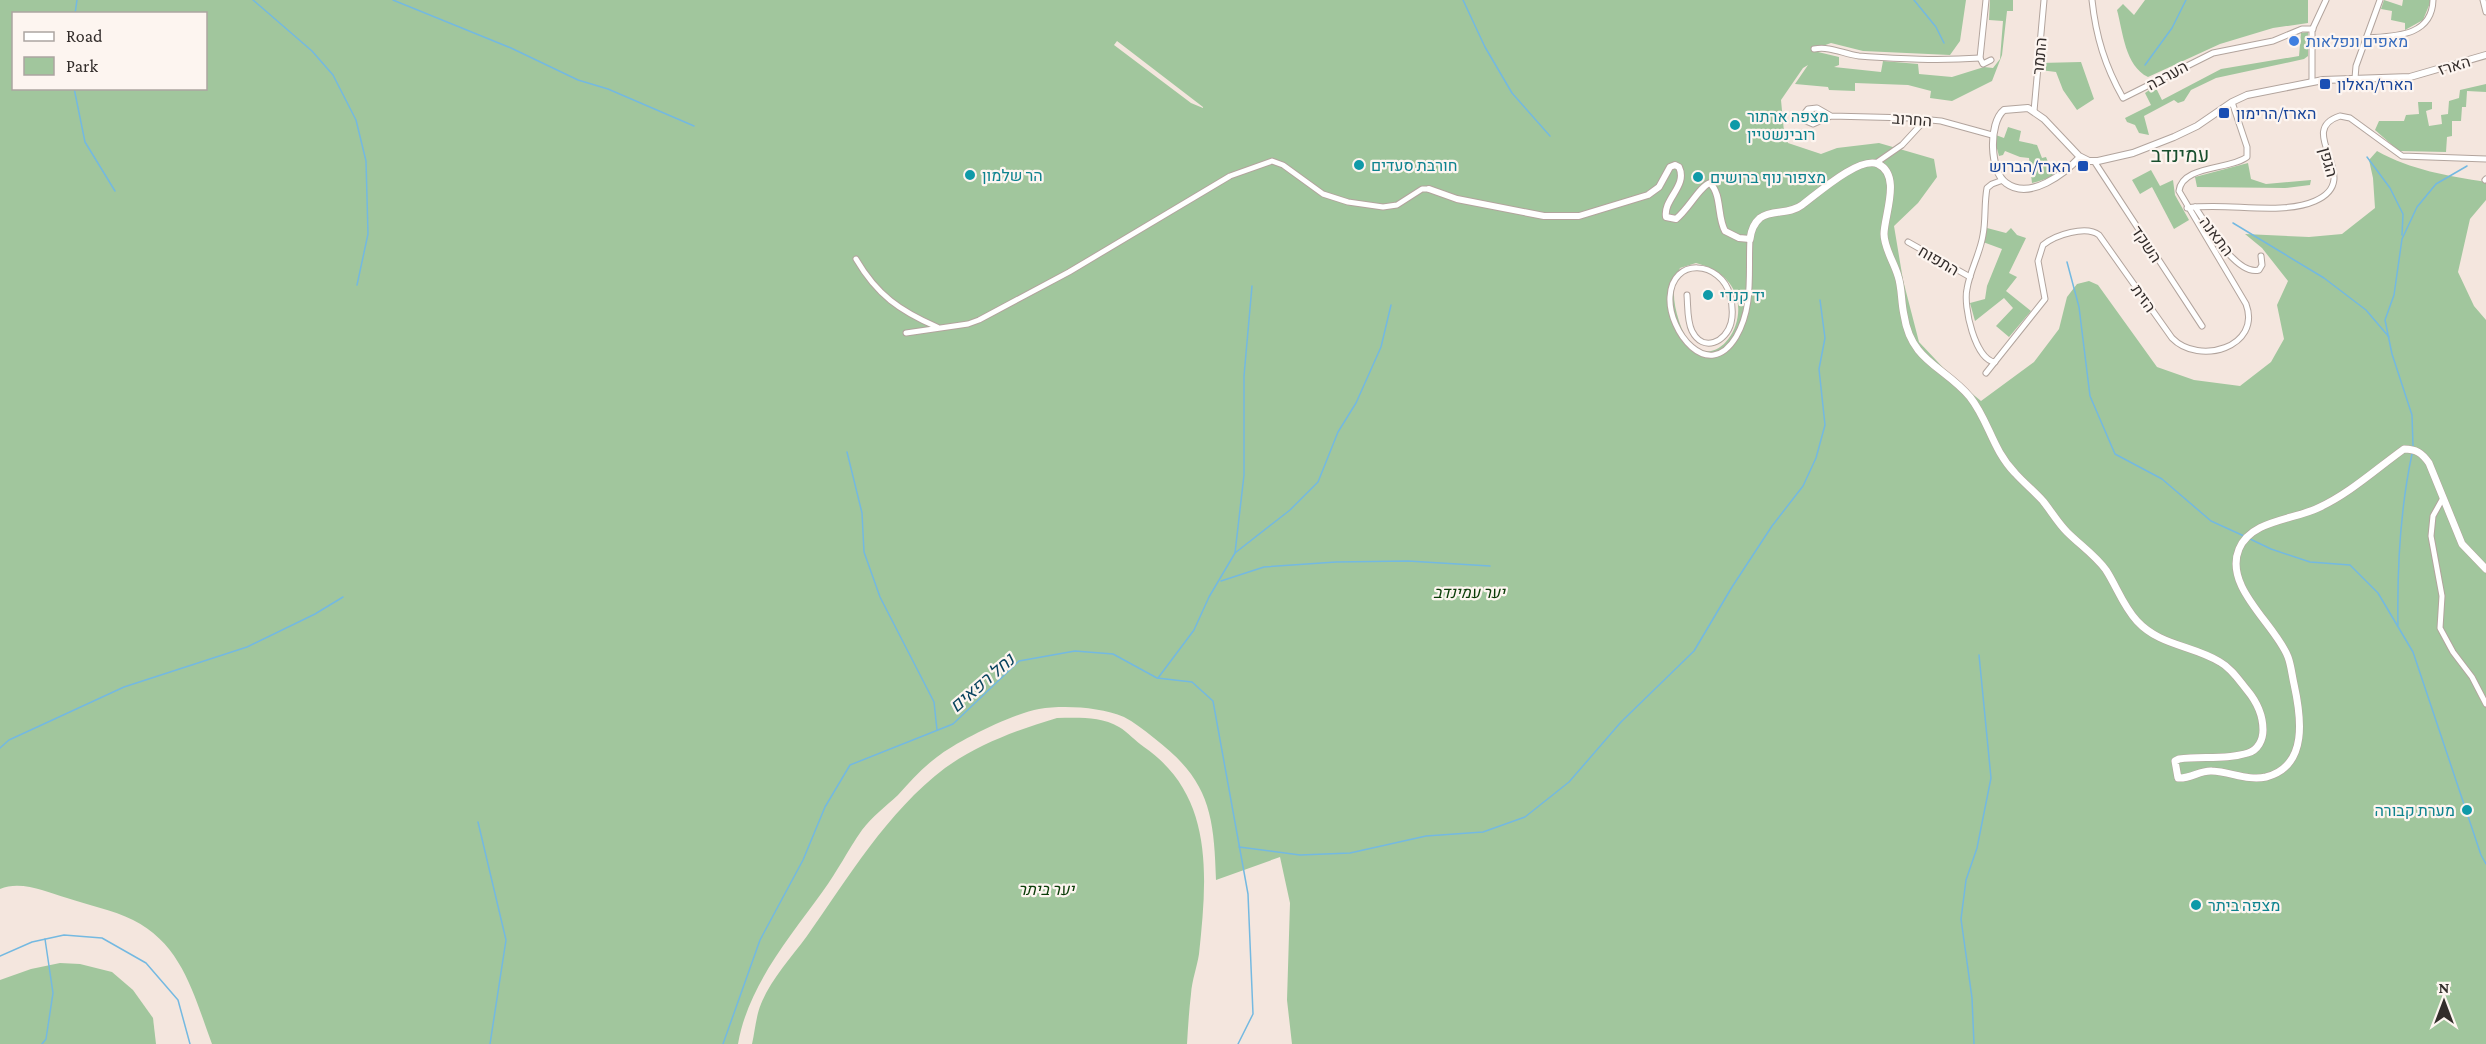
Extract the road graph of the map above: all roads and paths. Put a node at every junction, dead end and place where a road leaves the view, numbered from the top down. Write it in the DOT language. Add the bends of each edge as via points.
graph roads {
  1 [pos="1986,0"];
  2 [pos="2044,0"];
  3 [pos="2092,0"];
  4 [pos="2326,0"];
  5 [pos="2380,0"];
  6 [pos="2433,0"];
  7 [pos="2483,0"];
  8 [pos="2486,12"];
  9 [pos="2313,29"];
  10 [pos="2367,38"];
  11 [pos="1814,49"];
  12 [pos="2486,55"];
  13 [pos="1980,58"];
  14 [pos="1991,60"];
  15 [pos="2355,78"];
  16 [pos="2312,81"];
  17 [pos="2232,102"];
  18 [pos="2034,111"];
  19 [pos="1831,116"];
  20 [pos="1926,119"];
  21 [pos="1992,135"];
  22 [pos="2080,156"];
  23 [pos="2486,159"];
  24 [pos="2094,161"];
  25 [pos="1876,163"];
  26 [pos="2003,180"];
  27 [pos="1429,189"];
  28 [pos="2195,207"];
  29 [pos="2187,208"];
  30 [pos="1750,239"];
  31 [pos="1908,242"];
  32 [pos="2261,256"];
  33 [pos="856,260"];
  34 [pos="1970,277"];
  35 [pos="1687,296"];
  36 [pos="2202,326"];
  37 [pos="939,328"];
  38 [pos="906,333"];
  39 [pos="1995,362"];
  40 [pos="1986,373"];
  41 [pos="2443,498"];
  42 [pos="2486,569"];
  43 [pos="2486,704"];
  1 -- 13 [label="street"];
  2 -- 18 [label="street, התמר"];
  3 -- 9 [label="street, הערבה" via="2096,36 2122,98 2213,53 2273,41 2302,28"];
  4 -- 9 [label="street"];
  5 -- 10 [label="street"];
  6 -- 10 [label="street" via="2429,17 2415,31 2403,36"];
  7 -- 8 [label="street"];
  9 -- 16 [label="street"];
  10 -- 15 [label="street"];
  11 -- 13 [label="street" via="1826,47 1853,55 1915,61"];
  12 -- 15 [label="street, הארז" via="2414,76"];
  13 -- 14 [label="street" via="1983,64"];
  15 -- 16 [label="street, הארז"];
  16 -- 17 [label="street, הארז"];
  17 -- 24 [label="street, הארז" via="2174,137 2133,153"];
  17 -- 29 [label="street" via="2247,157 2185,179 2179,191"];
  18 -- 21 [label="street" via="2026,107 2003,110"];
  18 -- 22 [label="street"];
  19 -- 19 [label="street, החרוב" via="1814,108 1804,114 1806,121 1813,124"];
  19 -- 20 [label="street, החרוב"];
  20 -- 21 [label="street, החרוב"];
  20 -- 25 [label="street" via="1902,145"];
  21 -- 26 [label="street"];
  22 -- 24 [label="street"];
  22 -- 26 [label="street" via="2059,177 2040,185 2017,187"];
  23 -- 28 [label="street, הגפן" via="2402,156 2350,118 2340,116 2329,122 2323,132 2336,181 2323,197 2291,207"];
  24 -- 36 [label="street, השקד"];
  25 -- 30 [label="main road" via="1854,168 1794,210 1764,215 1752,228"];
  25 -- 41 [label="main road" via="1884,170 1891,188 1884,233 1898,277 1906,327 1917,349 1968,396 2004,461 2106,571 2137,622 2162,641 2220,661 2256,702 2262,718 2262,737 2251,753 2179,759 2175,761 2178,778 2186,779 2202,771 2265,777 2288,764 2300,741 2288,657 2239,578 2237,557 2244,540 2269,524 2317,509 2404,449 2413,449 2426,459"];
  26 -- 34 [label="street" via="1987,188 1982,239"];
  27 -- 30 [label="street" via="1457,199 1544,216 1579,216 1648,195 1659,187 1674,165 1682,173 1681,181 1665,209 1666,217 1676,219 1683,214 1702,187 1710,183 1725,231"];
  27 -- 37 [label="street" via="1422,189 1397,205 1348,202 1323,194 1272,161 1230,176 1069,272 979,320"];
  28 -- 29 [label="street, הגפן"];
  28 -- 32 [label="street, התאנה" via="2242,267 2259,270"];
  29 -- 39 [label="street, הזית" via="2246,304 2249,326 2239,338 2210,352 2198,352 2176,342 2099,235 2086,231 2056,237 2041,248 2038,261 2044,299"];
  30 -- 35 [label="street" via="1747,309 1729,347 1712,354 1693,350 1681,333 1670,304 1672,283 1687,269 1701,267 1725,284 1730,294 1731,323 1726,333 1711,344 1701,341 1692,331"];
  31 -- 34 [label="street, התפוח"];
  33 -- 37 [label="street" via="868,280 898,308"];
  34 -- 39 [label="street" via="1968,314 1979,350"];
  37 -- 38 [label="street"];
  39 -- 40 [label="street, הזית"];
  41 -- 42 [label="main road" via="2462,544"];
  41 -- 43 [label="street" via="2433,516 2431,537 2442,596 2440,628"];
}
